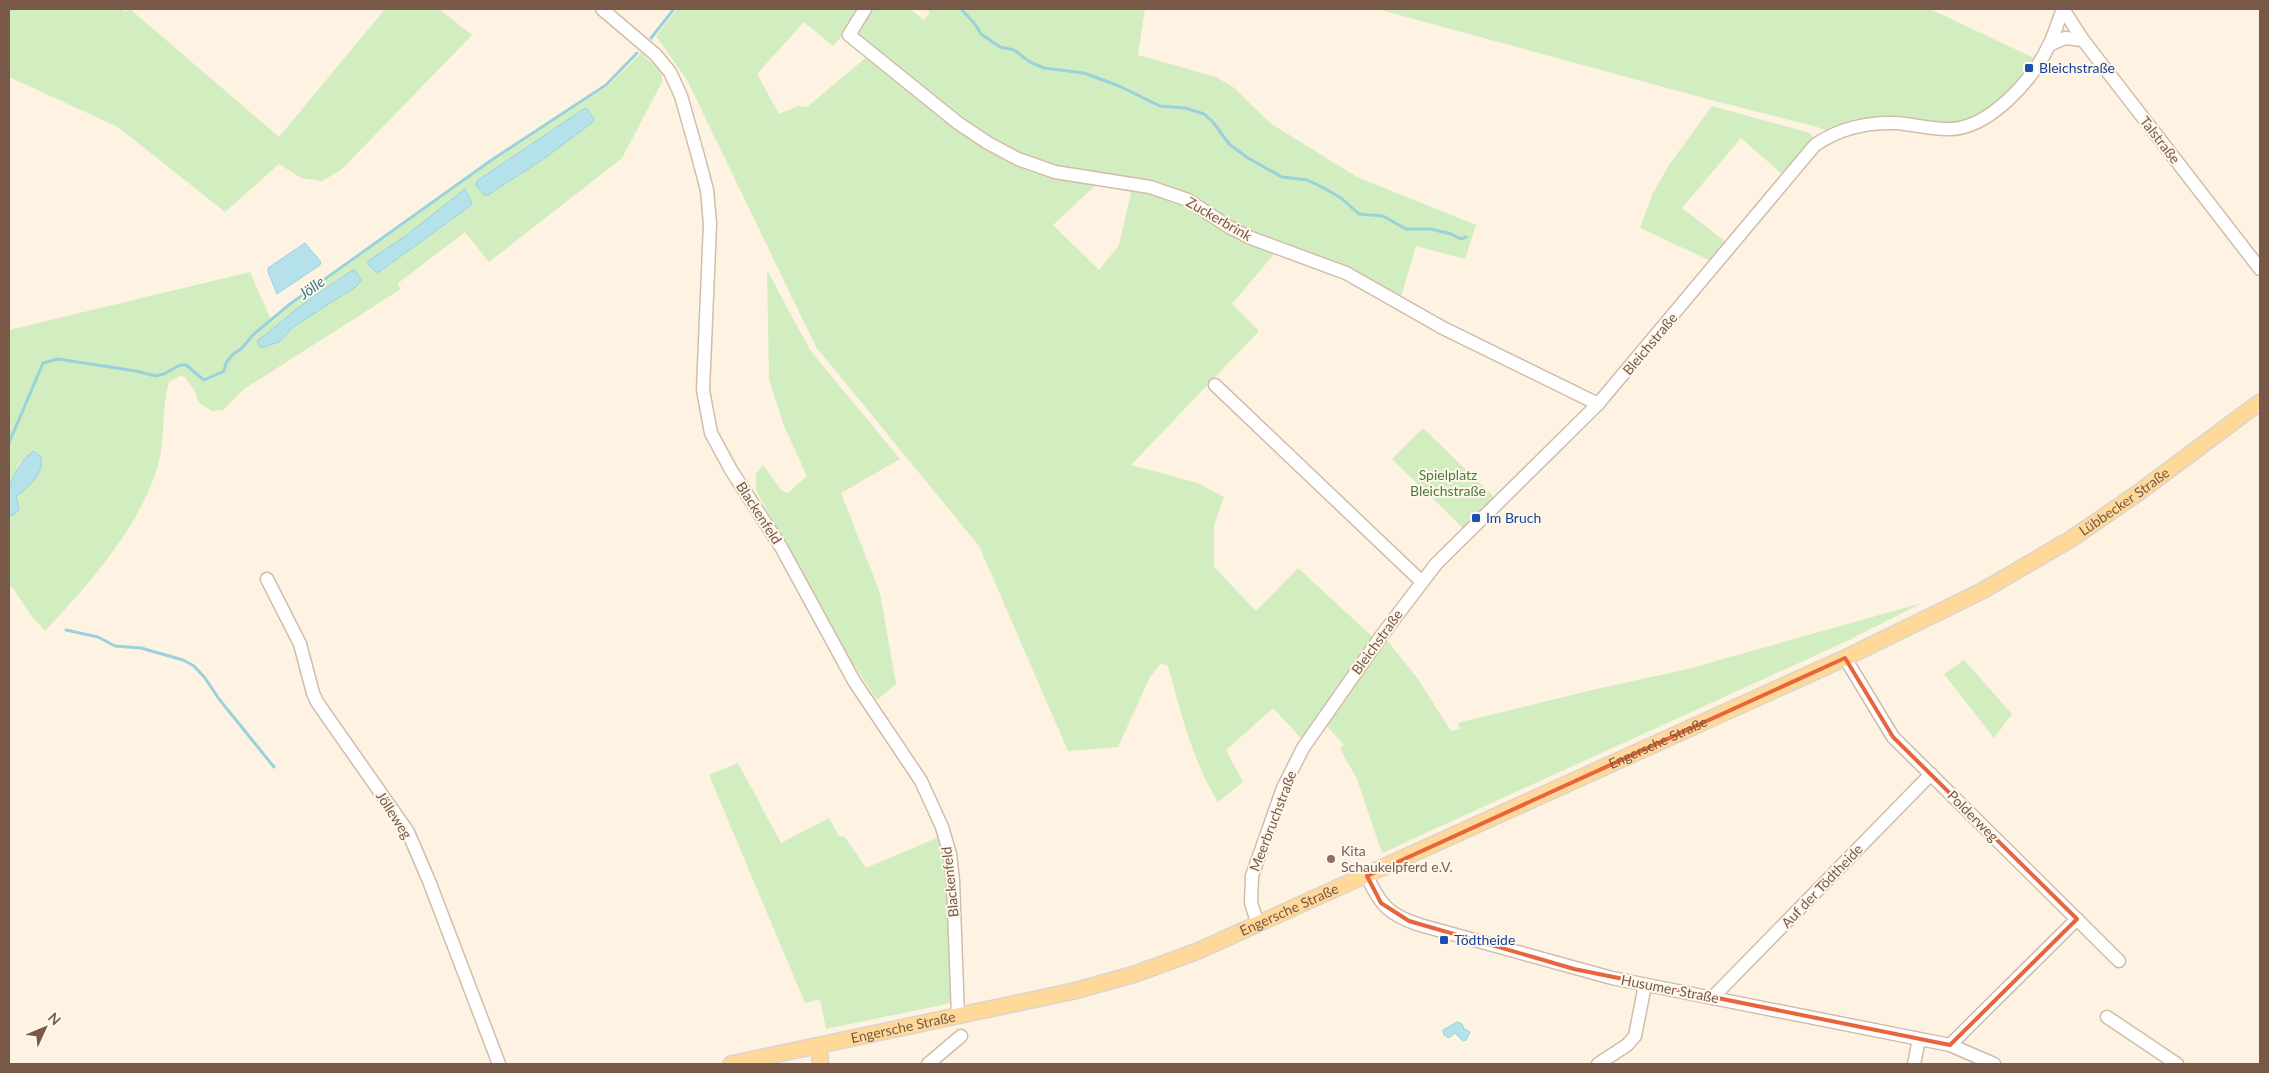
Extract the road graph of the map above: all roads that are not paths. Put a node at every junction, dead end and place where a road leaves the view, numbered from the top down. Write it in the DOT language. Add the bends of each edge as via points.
graph roads {
  1 [pos="602,9"];
  2 [pos="865,9"];
  3 [pos="2063,9"];
  4 [pos="2083,40"];
  5 [pos="2049,44"];
  6 [pos="2260,269"];
  7 [pos="1215,385"];
  8 [pos="2260,402"];
  9 [pos="1598,404"];
  10 [pos="267,579"];
  11 [pos="1422,582"];
  12 [pos="1982,591"];
  13 [pos="1845,658"];
  14 [pos="1303,748"];
  15 [pos="1931,774"];
  16 [pos="1367,876"];
  17 [pos="2077,919"];
  18 [pos="1258,925"];
  19 [pos="2119,961"];
  20 [pos="1645,985"];
  21 [pos="1712,998"];
  22 [pos="958,1016"];
  23 [pos="2107,1017"];
  24 [pos="961,1036"];
  25 [pos="1919,1039"];
  26 [pos="1950,1045"];
  27 [pos="818,1046"];
  28 [pos="499,1064"];
  29 [pos="731,1064"];
  30 [pos="821,1064"];
  31 [pos="928,1064"];
  32 [pos="1598,1064"];
  33 [pos="1914,1064"];
  34 [pos="1994,1064"];
  35 [pos="2177,1064"];
  1 -- 22 [label="street, Blackenfeld" via="670,72 681,96 707,190 710,224 703,398 707,421 717,446 781,547 854,681 921,781 942,827 953,881"];
  2 -- 9 [label="street, Zuckerbrink" via="849,35 958,123 1018,159 1055,172 1150,186 1188,200 1251,238 1346,273 1444,328"];
  3 -- 4 [label="street, Talstraße"];
  3 -- 5 [label="street, Bleichstraße"];
  4 -- 5 [label="street" via="2065,38"];
  4 -- 6 [label="street, Talstraße"];
  5 -- 9 [label="street, Bleichstraße" via="2007,102 1975,124 1948,129 1894,123 1868,125 1846,130 1815,145"];
  7 -- 11 [label="street"];
  8 -- 12 [label="main road, Lübbecker Straße" via="2138,494"];
  9 -- 11 [label="street, Bleichstraße" via="1436,564"];
  10 -- 28 [label="street, Jölleweg" via="300,644 317,702 408,832"];
  11 -- 14 [label="street, Bleichstraße"];
  12 -- 13 [label="main road, Engersche Straße"];
  13 -- 15 [label="street, Polderweg" via="1893,737"];
  13 -- 16 [label="main road, Engersche Straße"];
  14 -- 18 [label="street, Meerbruchstraße" via="1283,788 1252,876 1251,903"];
  15 -- 17 [label="street, Polderweg"];
  15 -- 21 [label="street, Auf der Tödtheide"];
  16 -- 18 [label="main road, Engersche Straße"];
  16 -- 20 [label="street, Husumer Straße" via="1381,903 1409,921 1574,969"];
  17 -- 19 [label="street, Polderweg"];
  17 -- 26 [label="street"];
  18 -- 22 [label="main road, Engersche Straße" via="1135,974"];
  20 -- 21 [label="street, Husumer Straße"];
  20 -- 32 [label="street" via="1635,1036"];
  21 -- 25 [label="street, Husumer Straße"];
  22 -- 27 [label="main road, Engersche Straße"];
  23 -- 35 [label="street"];
  24 -- 31 [label="street"];
  25 -- 26 [label="street, Husumer Straße"];
  25 -- 33 [label="street"];
  26 -- 34 [label="street, Husumer Straße"];
  27 -- 29 [label="main road, Engersche Straße"];
  27 -- 30 [label="main road"];
}
